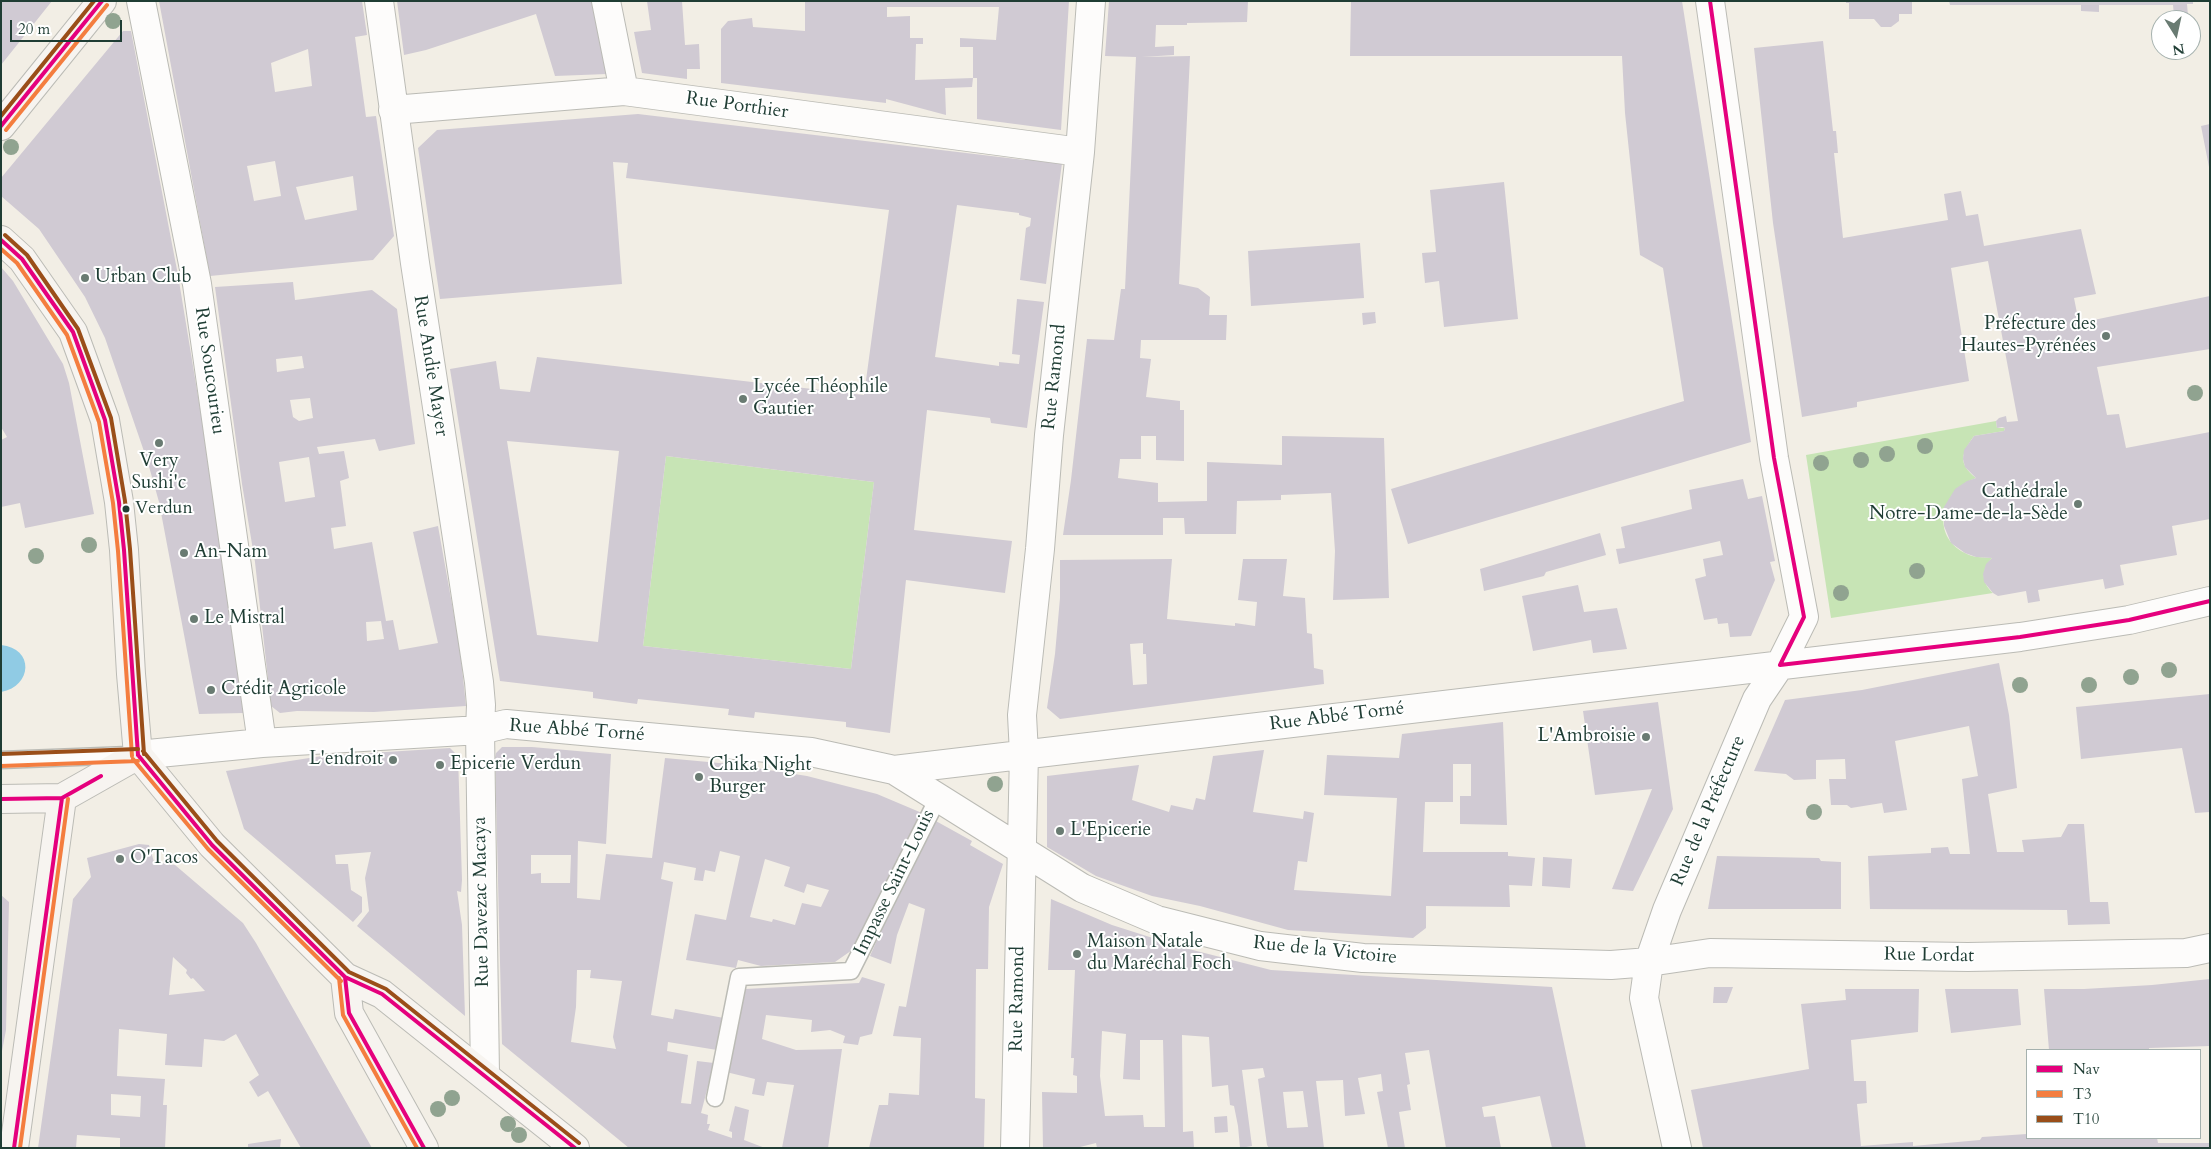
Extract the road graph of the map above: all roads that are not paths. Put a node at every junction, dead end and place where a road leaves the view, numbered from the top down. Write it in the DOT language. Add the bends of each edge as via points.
graph roads {
  1 [pos="102,1"];
  2 [pos="141,1"];
  3 [pos="378,1"];
  4 [pos="606,1"];
  5 [pos="1091,1"];
  6 [pos="1710,1"];
  7 [pos="624,91"];
  8 [pos="393,110"];
  9 [pos="1,126"];
  10 [pos="1080,152"];
  11 [pos="1,240"];
  12 [pos="2210,601"];
  13 [pos="1780,665"];
  14 [pos="480,730"];
  15 [pos="262,743"];
  16 [pos="1024,754"];
  17 [pos="138,755"];
  18 [pos="1,760"];
  19 [pos="894,770"];
  20 [pos="62,798"];
  21 [pos="938,798"];
  22 [pos="1,799"];
  23 [pos="1020,850"];
  24 [pos="2210,948"];
  25 [pos="1649,962"];
  26 [pos="345,977"];
  27 [pos="485,1075"];
  28 [pos="715,1098"];
  29 [pos="14,1148"];
  30 [pos="424,1148"];
  31 [pos="575,1148"];
  32 [pos="1015,1148"];
  33 [pos="1677,1148"];
  1 -- 9 [label="main road"];
  2 -- 15 [label="street, Rue Soucourieu" via="197,284"];
  3 -- 8 [label="street, Rue Andie Mayer"];
  4 -- 7 [label="street"];
  5 -- 10 [label="street, Rue Ramond"];
  6 -- 13 [label="street, Rue de la Préfecture" via="1774,458 1804,617"];
  7 -- 8 [label="street, Rue Porthier"];
  7 -- 10 [label="street, Rue Porthier"];
  8 -- 14 [label="street, Rue Andie Mayer" via="479,682"];
  10 -- 16 [label="street, Rue Ramond" via="1022,715"];
  11 -- 17 [label="main road" via="22,259 74,332 105,420 124,550"];
  12 -- 13 [label="street, Rue Abbé Torné" via="2129,620 2020,637"];
  13 -- 16 [label="street, Rue Abbé Torné"];
  13 -- 25 [label="street, Rue de la Préfecture" via="1757,699 1667,910"];
  14 -- 15 [label="street, Rue Abbé Torné"];
  14 -- 19 [label="street, Rue Abbé Torné" via="506,724 679,738 811,752"];
  14 -- 27 [label="street, Rue Davezac Macaya"];
  15 -- 17 [label="street, Rue Abbé Torné"];
  16 -- 19 [label="street, Rue Abbé Torné"];
  16 -- 23 [label="street, Rue Ramond"];
  17 -- 18 [label="lane"];
  17 -- 20 [label="main road"];
  17 -- 26 [label="main road" via="212,845"];
  19 -- 21 [label="street, Rue Abbé Torné"];
  20 -- 22 [label="main road"];
  20 -- 29 [label="main road"];
  21 -- 23 [label="street, Rue Abbé Torné"];
  21 -- 28 [label="lane, Impasse Saint-Louis" via="851,971 739,977"];
  23 -- 25 [label="street, Rue de la Victoire" via="1082,888 1157,920 1260,946 1363,958 1602,965"];
  23 -- 32 [label="street, Rue Ramond"];
  24 -- 25 [label="street, Rue Lordat" via="2186,952 1968,957 1710,953"];
  25 -- 33 [label="street, Rue de la Préfecture" via="1644,998"];
  26 -- 27 [label="main road" via="382,994"];
  26 -- 30 [label="main road" via="349,1013"];
  27 -- 31 [label="main road"];
}
